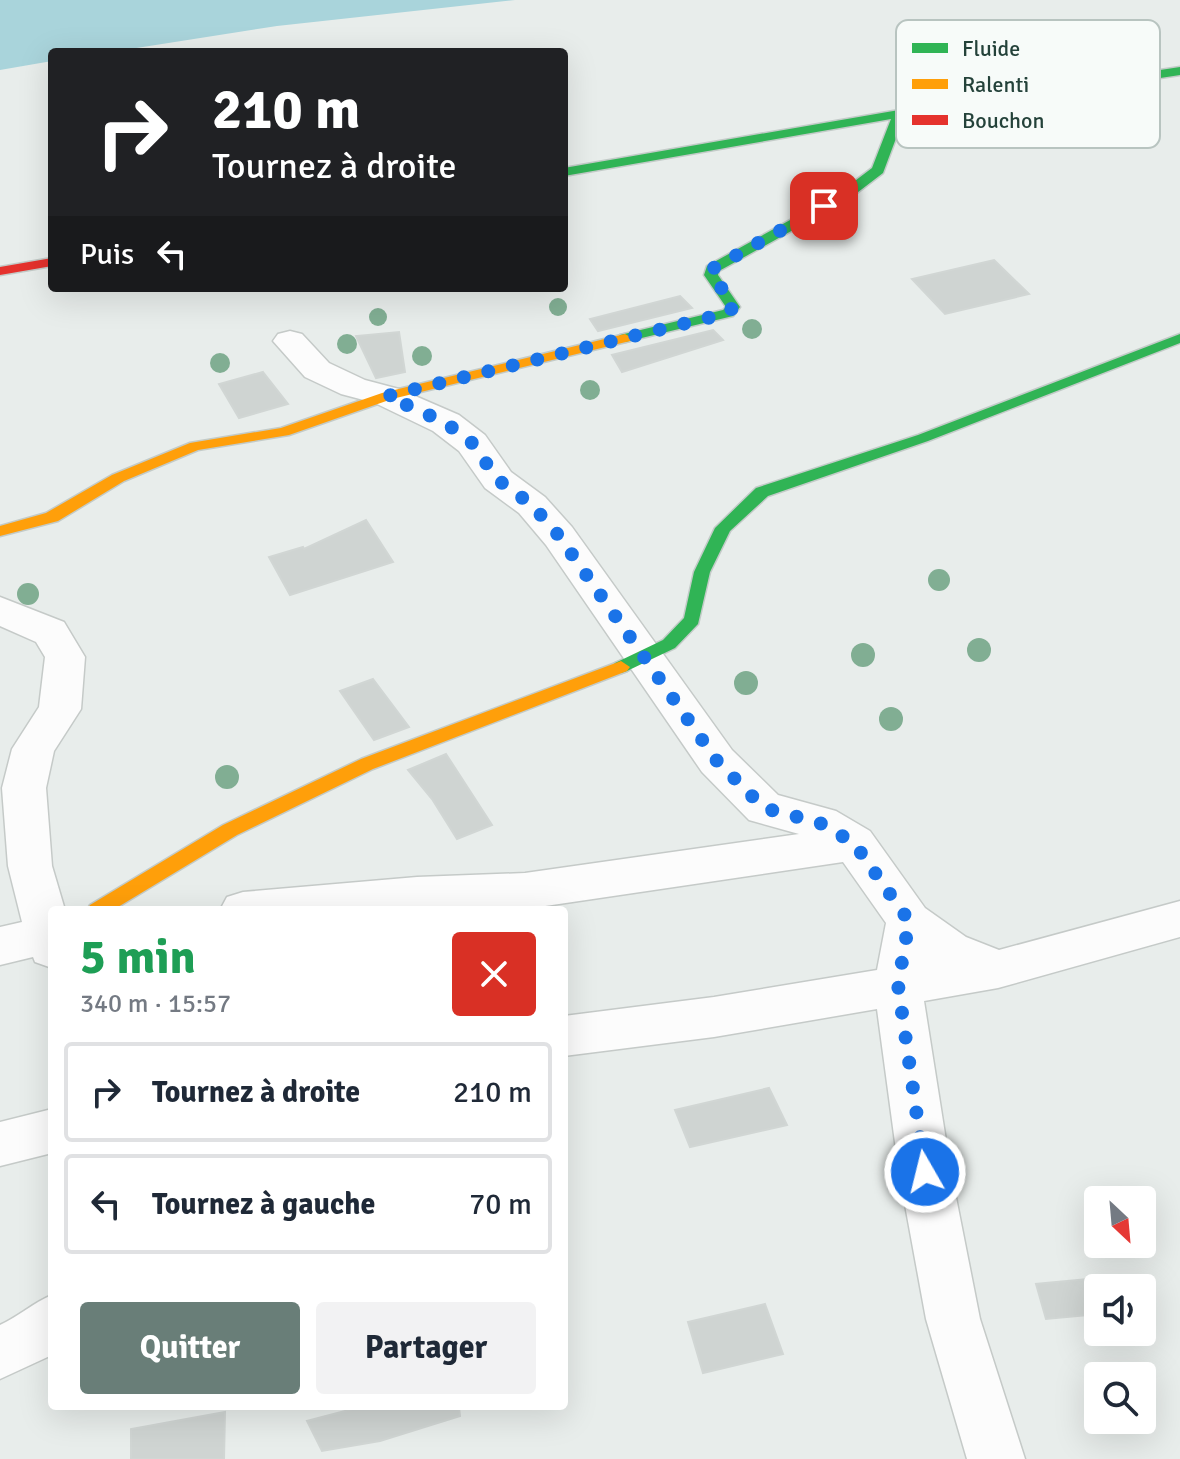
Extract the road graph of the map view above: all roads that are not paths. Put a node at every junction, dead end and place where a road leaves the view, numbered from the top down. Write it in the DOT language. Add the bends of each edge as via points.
graph roads {
  1 [pos="1180,71"];
  2 [pos="1160,74"];
  3 [pos="896,115"];
  4 [pos="896,122"];
  5 [pos="568,171"];
  6 [pos="48,263"];
  7 [pos="0,271"];
  8 [pos="1180,338"];
  9 [pos="290,341"];
  10 [pos="387,396"];
  11 [pos="0,531"];
  12 [pos="0,610"];
  13 [pos="644,658"];
  14 [pos="854,843"];
  15 [pos="104,906"];
  16 [pos="289,906"];
  17 [pos="1180,919"];
  18 [pos="909,921"];
  19 [pos="48,928"];
  20 [pos="48,938"];
  21 [pos="0,946"];
  22 [pos="998,969"];
  23 [pos="898,985"];
  24 [pos="568,1035"];
  25 [pos="48,1132"];
  26 [pos="0,1144"];
  27 [pos="48,1325"];
  28 [pos="0,1353"];
  29 [pos="996,1459"];
  1 -- 2 [label="street"];
  3 -- 5 [label="street"];
  4 -- 10 [label="street" via="878,170 844,196 712,269 731,300 728,313"];
  6 -- 7 [label="street"];
  8 -- 13 [label="street" via="923,438 762,492 723,528 702,572 692,620 669,644"];
  9 -- 10 [label="street" via="317,370"];
  10 -- 11 [label="street" via="284,432 195,446 118,478 52,517"];
  10 -- 13 [label="street" via="446,423 472,443 498,480 532,505 559,536"];
  12 -- 19 [label="street" via="50,632 65,657 60,709 33,749 24,788 30,866"];
  13 -- 14 [label="street" via="717,761 764,808 820,823"];
  13 -- 15 [label="street" via="367,764 230,830"];
  14 -- 16 [label="street" via="525,891"];
  14 -- 18 [label="street"];
  17 -- 22 [label="street"];
  18 -- 22 [label="street" via="949,950"];
  18 -- 23 [label="street"];
  20 -- 21 [label="street"];
  22 -- 23 [label="street"];
  23 -- 24 [label="street"];
  23 -- 29 [label="street" via="953,1319"];
  25 -- 26 [label="street"];
  27 -- 28 [label="street"];
}
